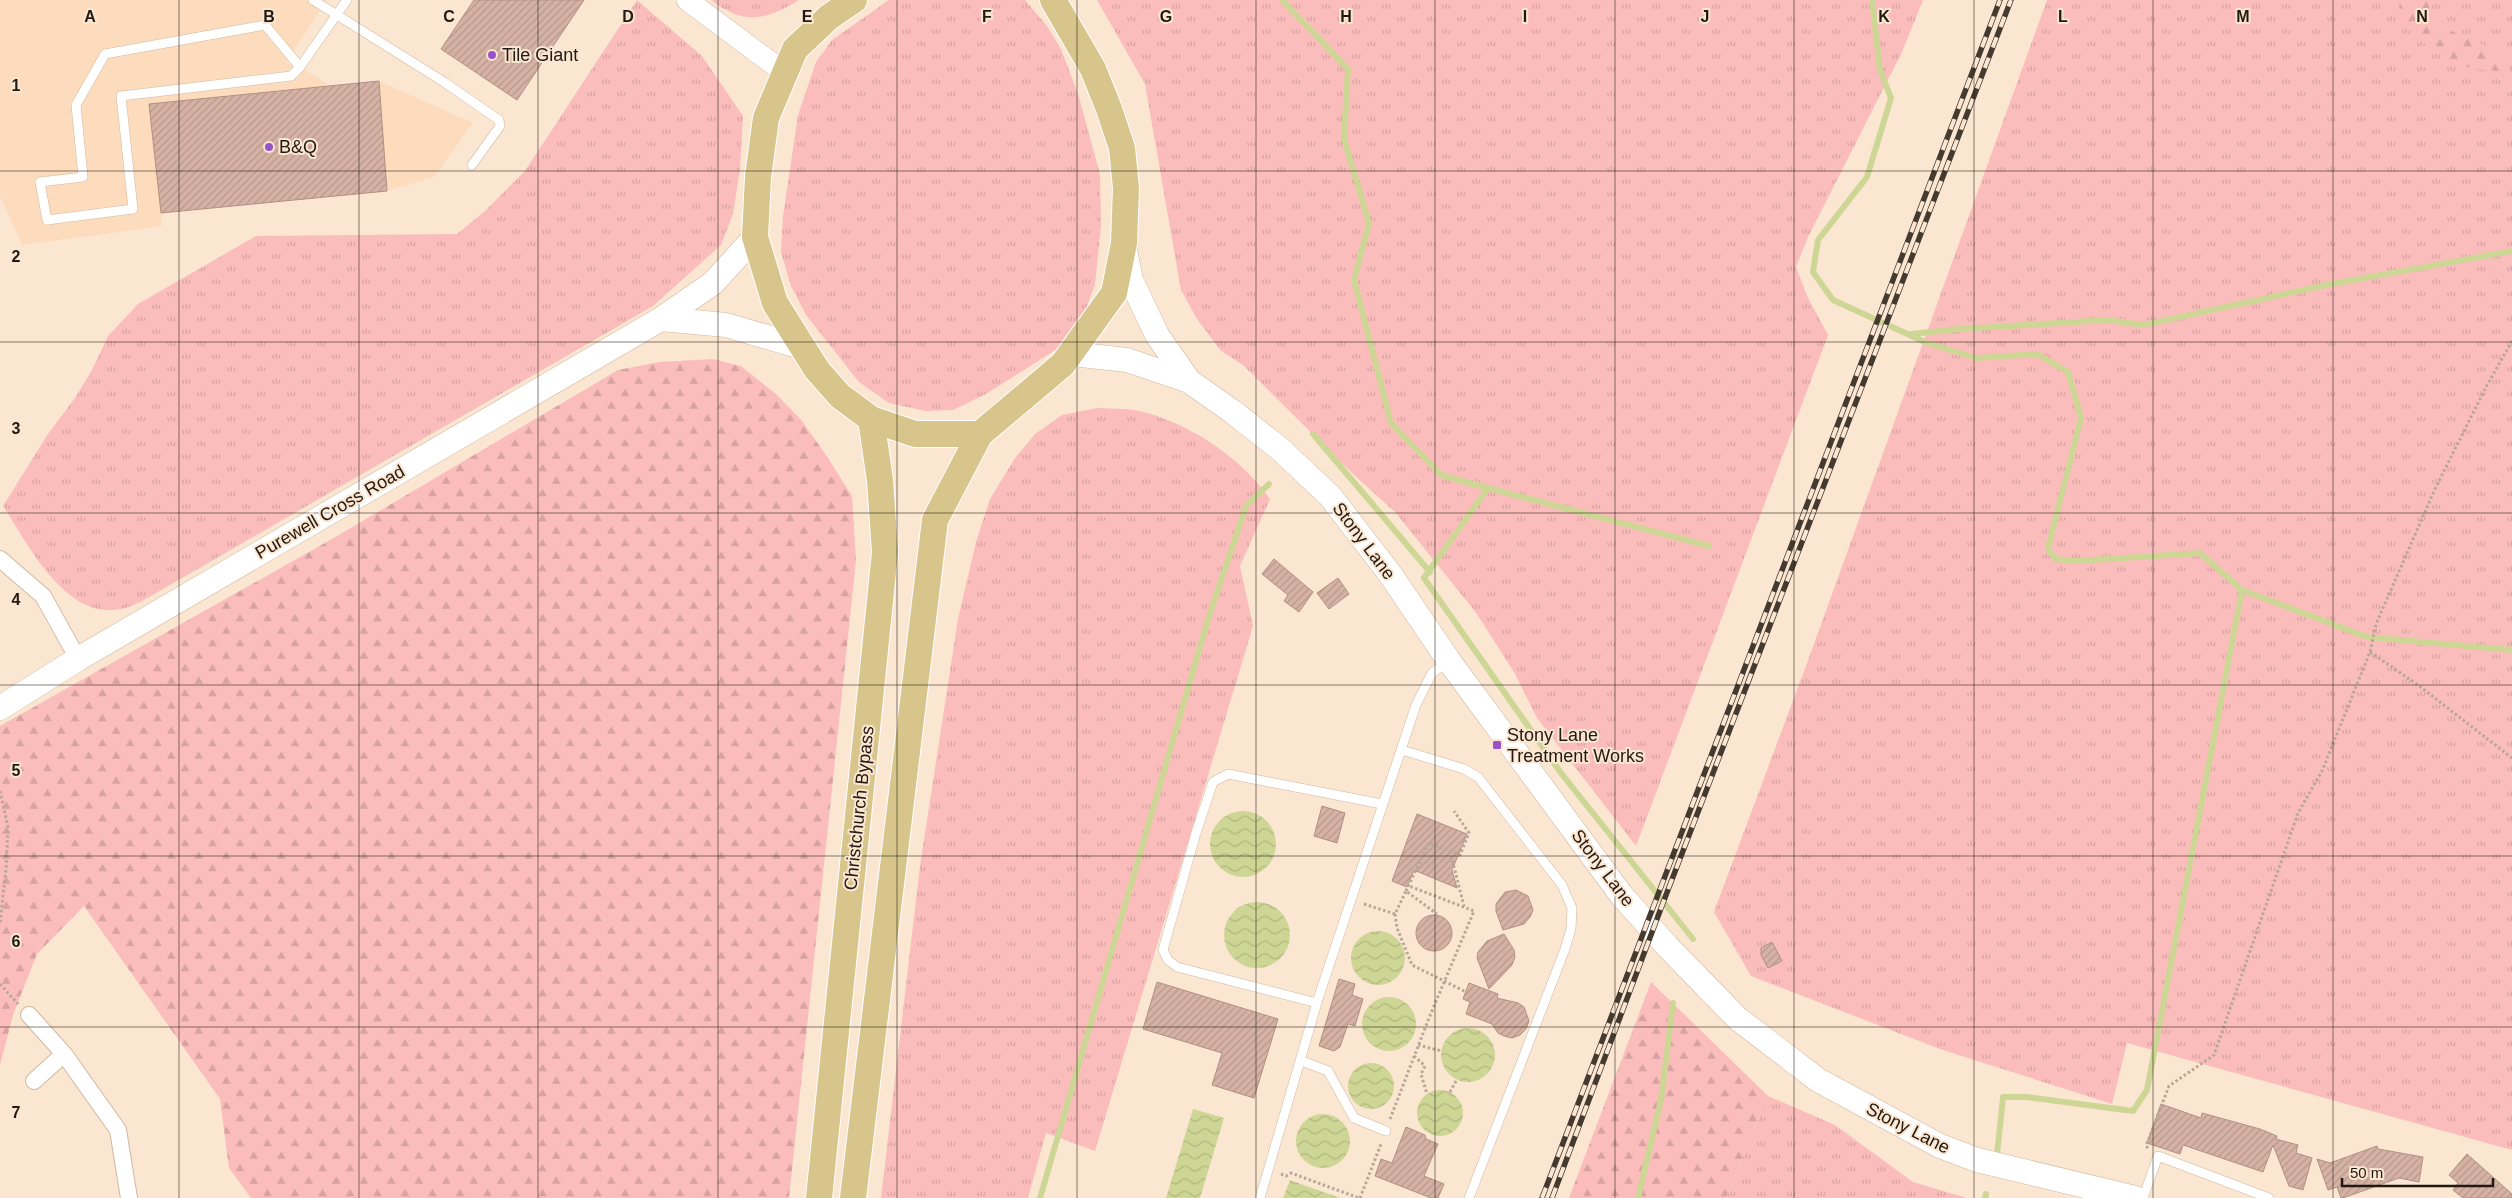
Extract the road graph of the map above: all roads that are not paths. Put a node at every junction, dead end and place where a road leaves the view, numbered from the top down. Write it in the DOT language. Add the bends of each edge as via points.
graph roads {
  1 [pos="313,0"];
  2 [pos="347,0"];
  3 [pos="687,0"];
  4 [pos="854,0"];
  5 [pos="1053,0"];
  6 [pos="337,14"];
  7 [pos="300,66"];
  8 [pos="785,73"];
  9 [pos="472,165"];
  10 [pos="755,237"];
  11 [pos="1124,244"];
  12 [pos="661,319"];
  13 [pos="801,347"];
  14 [pos="1072,354"];
  15 [pos="1189,382"];
  16 [pos="871,419"];
  17 [pos="980,434"];
  18 [pos="0,559"];
  19 [pos="78,659"];
  20 [pos="1449,661"];
  21 [pos="0,708"];
  22 [pos="1402,750"];
  23 [pos="1382,804"];
  24 [pos="1317,1003"];
  25 [pos="29,1015"];
  26 [pos="64,1054"];
  27 [pos="1302,1061"];
  28 [pos="34,1080"];
  29 [pos="1386,1131"];
  30 [pos="130,1198"];
  31 [pos="819,1198"];
  32 [pos="853,1198"];
  33 [pos="1260,1198"];
  34 [pos="1469,1198"];
  35 [pos="2135,1198"];
  36 [pos="2143,1198"];
  37 [pos="2269,1198"];
  1 -- 6 [label="lane"];
  2 -- 6 [label="lane"];
  3 -- 8 [label="street"];
  4 -- 8 [label="main road" via="829,17 795,49"];
  5 -- 11 [label="main road" via="1093,69 1122,148 1126,188"];
  6 -- 7 [label="lane"];
  6 -- 9 [label="lane" via="499,120 500,126"];
  7 -- 7 [label="lane" via="291,76 121,96 133,209 48,220 40,182 83,177 76,105 105,54 265,25"];
  8 -- 10 [label="main road" via="766,118 758,177"];
  10 -- 12 [label="main road, Purewell Cross Road" via="713,282"];
  10 -- 13 [label="main road" via="775,303"];
  11 -- 14 [label="main road" via="1114,293"];
  11 -- 15 [label="main road, Stony Lane" via="1131,280 1157,335"];
  12 -- 13 [label="main road" via="726,325"];
  12 -- 19 [label="main road, Purewell Cross Road"];
  13 -- 16 [label="main road" via="840,396"];
  14 -- 15 [label="main road, Stony Lane" via="1127,360"];
  14 -- 17 [label="main road" via="1033,392"];
  15 -- 20 [label="main road, Stony Lane" via="1280,449 1330,496 1390,574"];
  16 -- 17 [label="main road" via="915,434"];
  16 -- 31 [label="main road, Christchurch Bypass" via="880,480 885,552"];
  17 -- 32 [label="main road" via="935,520"];
  18 -- 19 [label="street" via="43,596"];
  19 -- 21 [label="main road, Purewell Cross Road"];
  20 -- 22 [label="lane" via="1432,673 1416,705"];
  20 -- 35 [label="main road, Stony Lane" via="1622,896 1737,1018 1818,1080 1940,1146 1977,1160"];
  22 -- 23 [label="lane"];
  22 -- 34 [label="lane" via="1464,769 1478,778 1562,885 1572,908 1567,942"];
  23 -- 24 [label="lane"];
  23 -- 24 [label="lane" via="1228,774 1213,782 1196,832 1163,950 1168,960 1177,967"];
  24 -- 27 [label="lane"];
  25 -- 26 [label="street"];
  26 -- 28 [label="street"];
  26 -- 30 [label="street" via="118,1130"];
  27 -- 29 [label="lane" via="1328,1071 1354,1118"];
  27 -- 33 [label="lane"];
  36 -- 37 [label="lane" via="2158,1156"];
}
